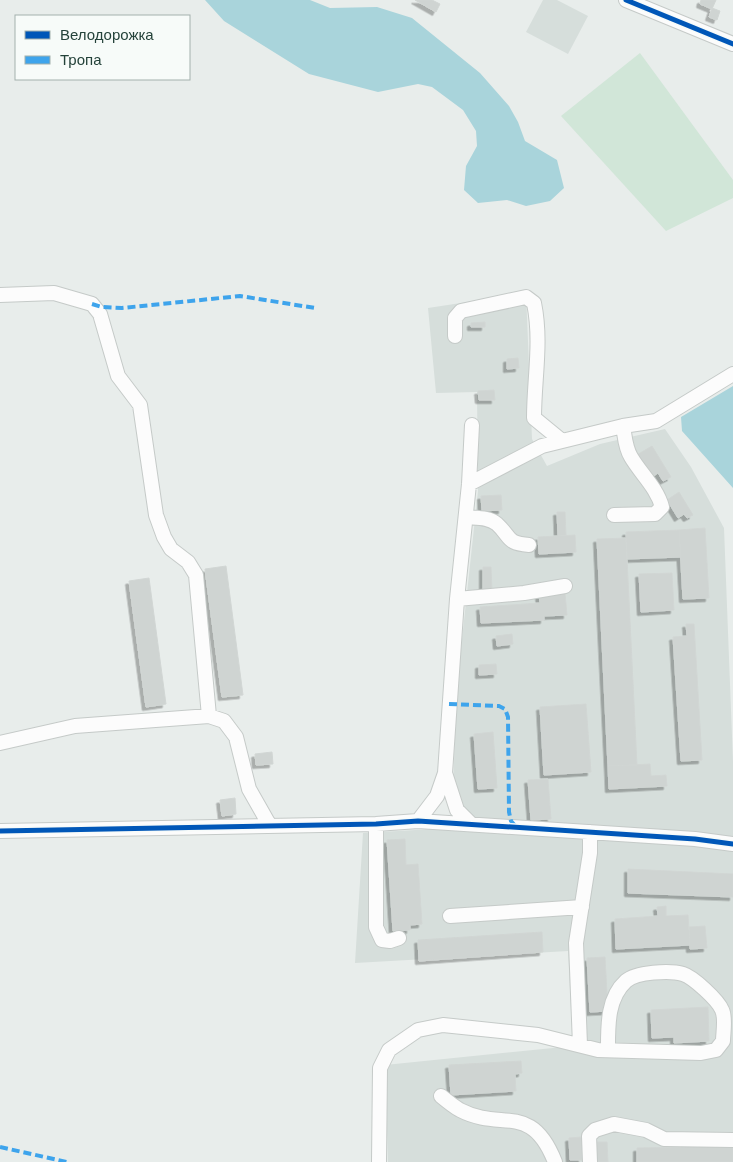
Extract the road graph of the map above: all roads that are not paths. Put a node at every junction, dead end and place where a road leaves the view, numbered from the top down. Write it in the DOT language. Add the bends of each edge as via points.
graph roads {
  1 [pos="626,0"];
  2 [pos="733,44"];
  3 [pos="0,295"];
  4 [pos="455,336"];
  5 [pos="733,374"];
  6 [pos="472,425"];
  7 [pos="623,426"];
  8 [pos="562,441"];
  9 [pos="469,484"];
  10 [pos="614,515"];
  11 [pos="466,517"];
  12 [pos="529,545"];
  13 [pos="565,586"];
  14 [pos="457,599"];
  15 [pos="209,716"];
  16 [pos="0,743"];
  17 [pos="445,773"];
  18 [pos="418,821"];
  19 [pos="376,824"];
  20 [pos="472,824"];
  21 [pos="270,826"];
  22 [pos="0,831"];
  23 [pos="590,832"];
  24 [pos="733,844"];
  25 [pos="582,907"];
  26 [pos="450,916"];
  27 [pos="399,938"];
  28 [pos="580,1045"];
  29 [pos="608,1050"];
  30 [pos="441,1096"];
  31 [pos="733,1140"];
  32 [pos="379,1162"];
  33 [pos="555,1162"];
  34 [pos="590,1162"];
  1 -- 2 [label="street"];
  3 -- 15 [label="street" via="54,293 92,304 100,314 118,376 140,405 156,515 164,537 196,575"];
  4 -- 8 [label="street" via="456,318 461,310 526,297 534,303 539,349 534,418"];
  5 -- 7 [label="street" via="656,421"];
  6 -- 9 [label="street"];
  7 -- 8 [label="street"];
  7 -- 10 [label="street" via="630,456 660,499 662,508 655,514"];
  8 -- 9 [label="street" via="534,450"];
  9 -- 11 [label="street"];
  11 -- 12 [label="street" via="485,518 497,524 516,544"];
  11 -- 14 [label="street"];
  13 -- 14 [label="street" via="524,594"];
  14 -- 17 [label="street"];
  15 -- 16 [label="street" via="75,726"];
  15 -- 21 [label="street" via="224,721 236,737 249,789"];
  17 -- 18 [label="street" via="437,796"];
  17 -- 20 [label="street" via="457,810"];
  18 -- 19 [label="street"];
  18 -- 20 [label="street"];
  19 -- 21 [label="street"];
  19 -- 27 [label="street" via="376,927 382,940 390,942"];
  20 -- 23 [label="street"];
  21 -- 22 [label="street"];
  23 -- 24 [label="street"];
  23 -- 25 [label="street"];
  25 -- 26 [label="street"];
  25 -- 28 [label="street" via="576,944"];
  28 -- 29 [label="street"];
  28 -- 32 [label="street" via="538,1035 443,1025 418,1030 389,1050 380,1068"];
  29 -- 29 [label="street" via="701,1053 716,1050 723,1041 723,1010 701,986 683,974 650,972 627,980 617,992 607,1022"];
  30 -- 33 [label="street" via="461,1110 531,1127 546,1141"];
  31 -- 34 [label="street" via="664,1139 646,1130 614,1124 595,1130 589,1136"];
}
